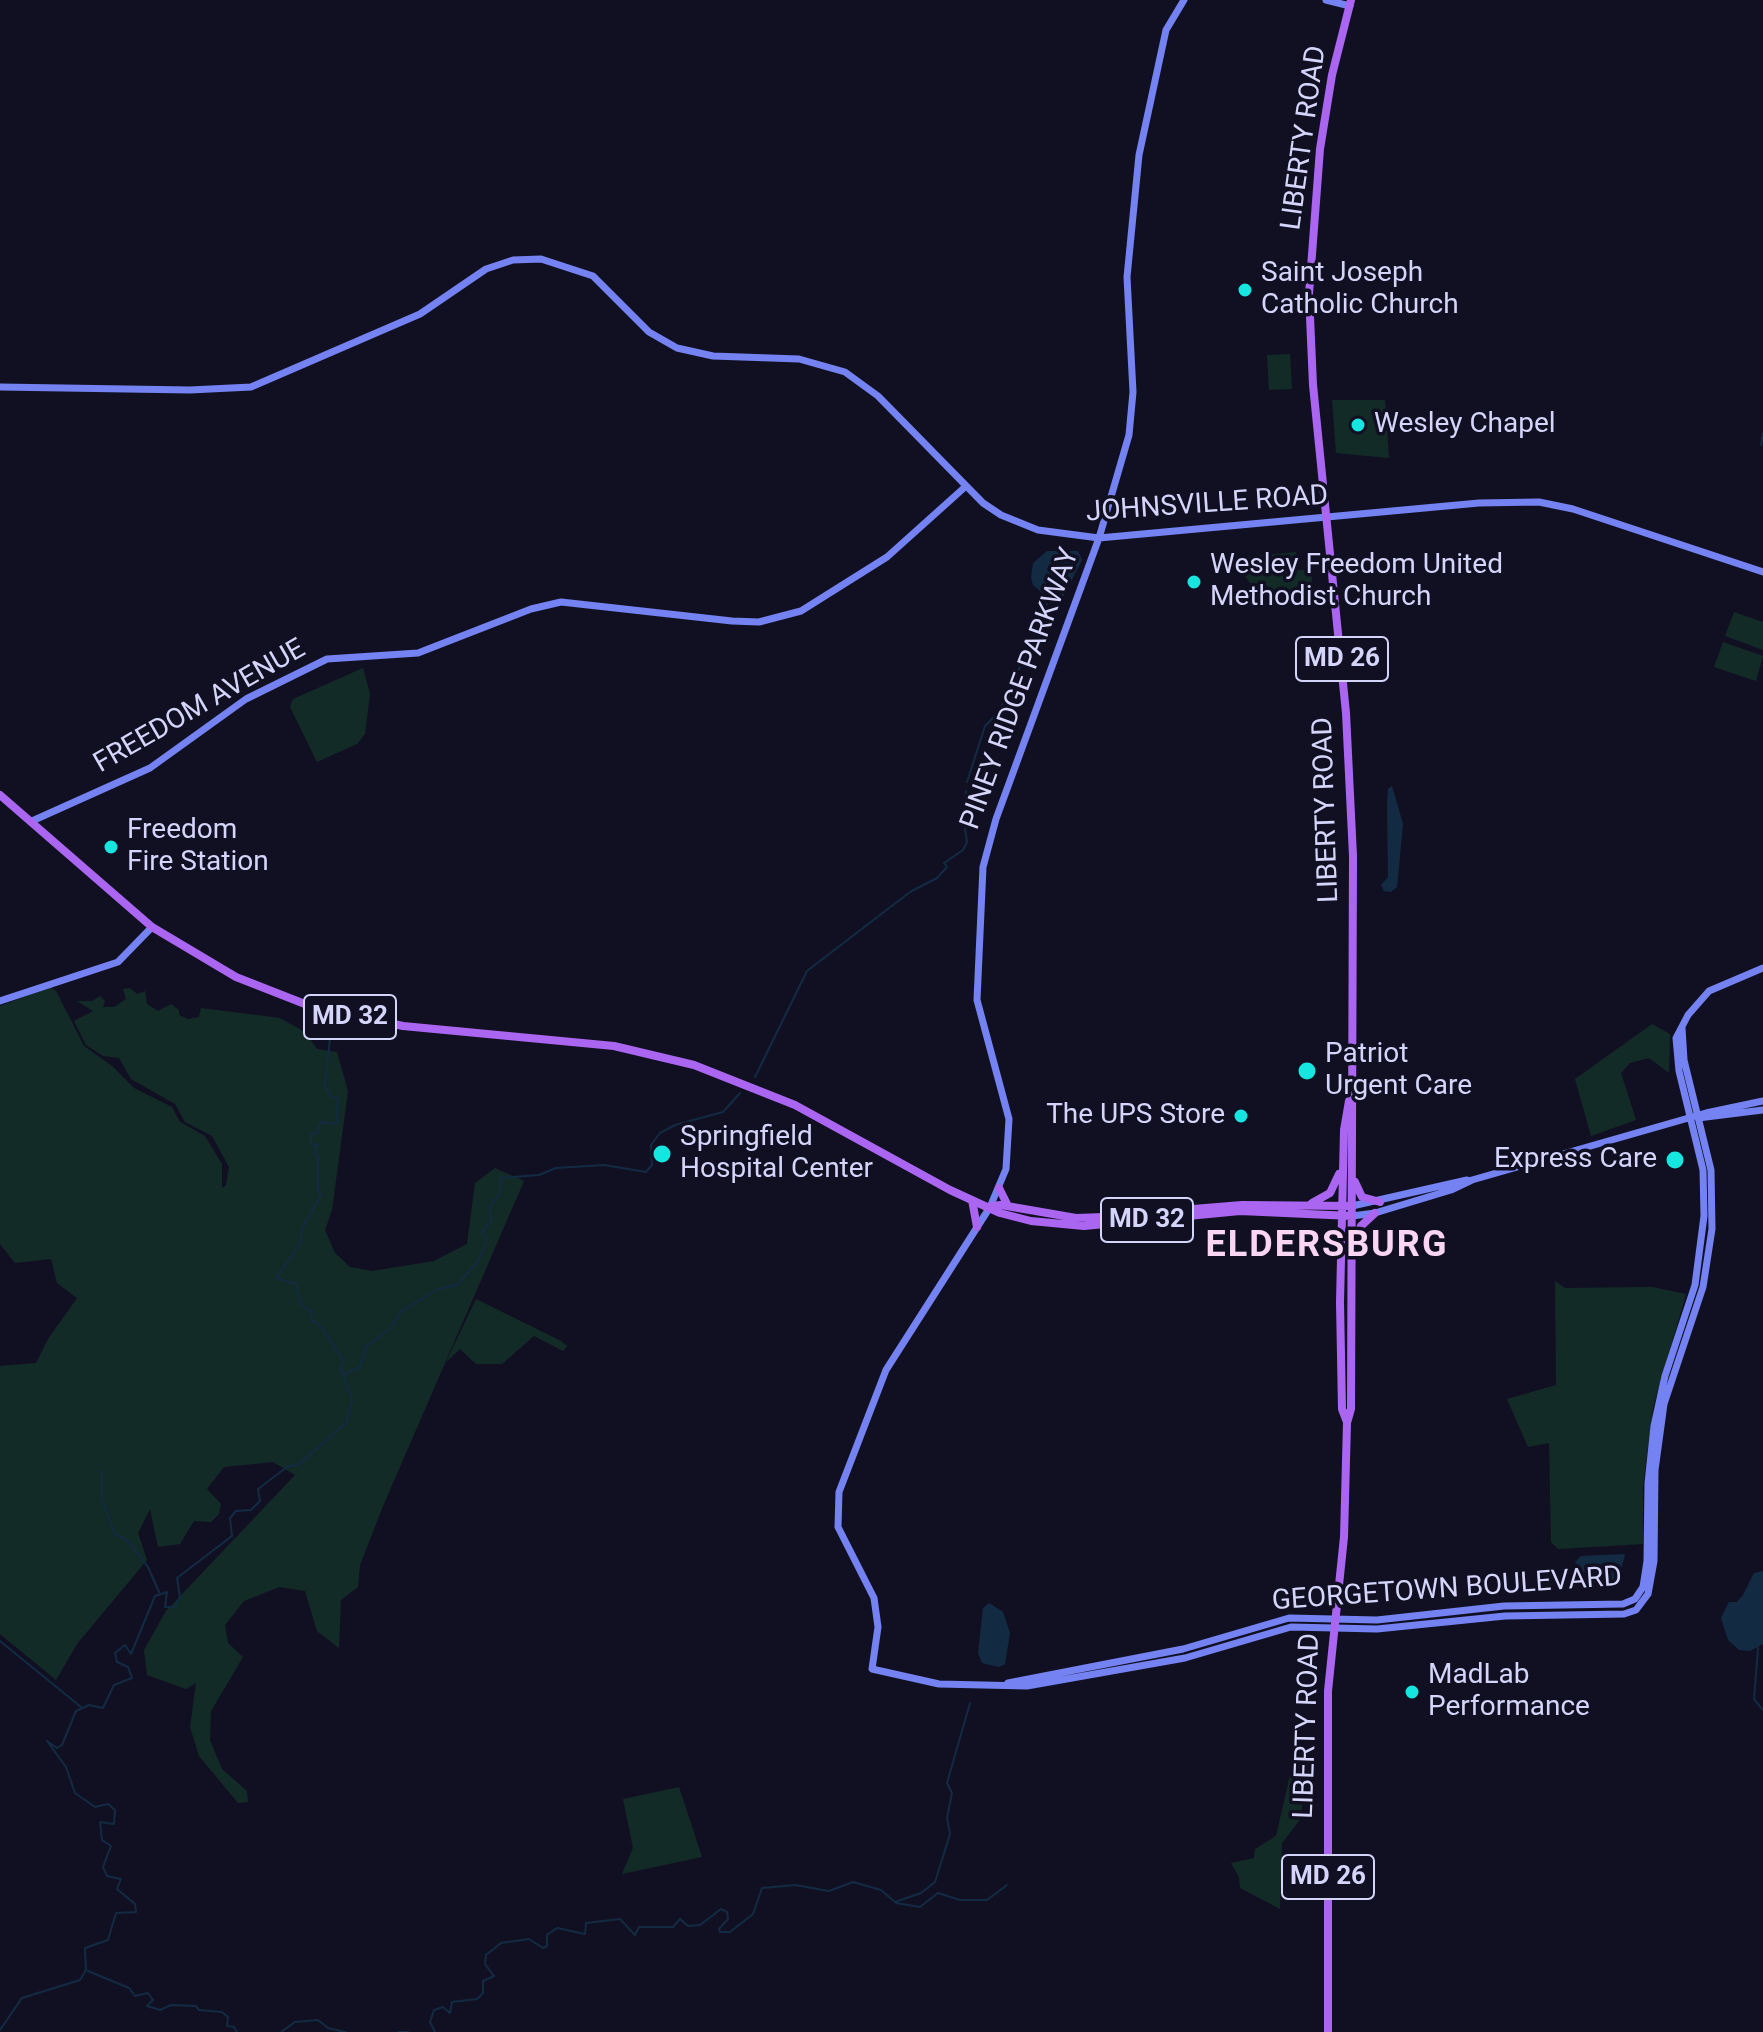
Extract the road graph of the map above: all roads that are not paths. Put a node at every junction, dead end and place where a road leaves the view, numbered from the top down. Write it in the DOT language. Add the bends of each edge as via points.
graph roads {
  1 [pos="1184,0"];
  2 [pos="1326,0"];
  3 [pos="1350,3"];
  4 [pos="0,387"];
  5 [pos="965,487"];
  6 [pos="1327,520"];
  7 [pos="1099,538"];
  8 [pos="1763,572"];
  9 [pos="0,795"];
  10 [pos="32,821"];
  11 [pos="152,927"];
  12 [pos="1763,968"];
  13 [pos="0,1001"];
  14 [pos="1682,1028"];
  15 [pos="1676,1046"];
  16 [pos="1687,1073"];
  17 [pos="1350,1097"];
  18 [pos="1763,1101"];
  19 [pos="1763,1110"];
  20 [pos="1695,1119"];
  21 [pos="1343,1149"];
  22 [pos="1353,1176"];
  23 [pos="1472,1180"];
  24 [pos="999,1188"];
  25 [pos="972,1200"];
  26 [pos="1380,1202"];
  27 [pos="1307,1205"];
  28 [pos="1008,1206"];
  29 [pos="990,1207"];
  30 [pos="1342,1210"];
  31 [pos="1352,1211"];
  32 [pos="1375,1213"];
  33 [pos="977,1227"];
  34 [pos="1352,1245"];
  35 [pos="1347,1423"];
  36 [pos="1333,1622"];
  37 [pos="872,1669"];
  38 [pos="1328,2032"];
  1 -- 7 [label="street, PINEY RIDGE PARKWAY" via="1166,30 1139,155 1127,277 1130,426"];
  2 -- 3 [label="street"];
  3 -- 6 [label="main road, LIBERTY ROAD / MD 26" via="1326,106 1311,238 1311,352"];
  4 -- 5 [label="street, JOHNSVILLE ROAD" via="251,387 420,314 486,269 513,260 541,259 593,276 649,332 677,348 713,356 799,359 845,372 878,396"];
  5 -- 7 [label="street, JOHNSVILLE ROAD" via="1023,525"];
  5 -- 10 [label="street, FREEDOM AVENUE" via="880,563 791,614 759,622 732,621 561,602 418,653 327,659 246,699 150,768"];
  6 -- 7 [label="street, JOHNSVILLE ROAD"];
  6 -- 8 [label="street, JOHNSVILLE ROAD" via="1495,501 1539,502"];
  6 -- 17 [label="main road, LIBERTY ROAD / MD 26" via="1351,791"];
  7 -- 24 [label="street, PINEY RIDGE PARKWAY" via="983,867 977,1000 1009,1119 1009,1148"];
  9 -- 10 [label="main road, MD 32"];
  10 -- 11 [label="main road, MD 32"];
  11 -- 13 [label="street" via="118,962"];
  11 -- 25 [label="main road, MD 32" via="251,984 342,1015 403,1026 599,1044 707,1069 795,1105"];
  12 -- 14 [label="street" via="1709,991"];
  14 -- 15 [label="street"];
  14 -- 16 [label="street"];
  15 -- 16 [label="street"];
  15 -- 20 [label="street"];
  16 -- 20 [label="street"];
  17 -- 21 [label="main road, LIBERTY ROAD / MD 26"];
  17 -- 22 [label="main road, LIBERTY ROAD / MD 26"];
  18 -- 20 [label="street, MD 32"];
  19 -- 20 [label="street, MD 32"];
  20 -- 23 [label="street, MD 32"];
  20 -- 36 [label="street, GEORGETOWN BOULEVARD" via="1711,1170 1712,1229 1703,1287 1660,1426 1649,1574 1641,1593 1628,1604 1504,1606"];
  21 -- 27 [label="main road" via="1333,1189"];
  21 -- 30 [label="main road, LIBERTY ROAD / MD 26"];
  22 -- 26 [label="main road" via="1362,1197"];
  22 -- 31 [label="main road, LIBERTY ROAD / MD 26"];
  23 -- 26 [label="street, MD 32"];
  23 -- 32 [label="street, MD 32"];
  24 -- 28 [label="main road"];
  24 -- 29 [label="street, PINEY RIDGE PARKWAY"];
  25 -- 29 [label="main road, MD 32"];
  25 -- 33 [label="main road"];
  26 -- 31 [label="street, MD 32"];
  27 -- 28 [label="main road, MD 32" via="1218,1206 1091,1219"];
  27 -- 30 [label="main road, MD 32"];
  28 -- 29 [label="main road, MD 32"];
  29 -- 30 [label="main road, MD 32" via="1013,1217 1075,1226 1231,1211"];
  29 -- 33 [label="street, PINEY RIDGE PARKWAY"];
  30 -- 31 [label="main road, MD 32"];
  30 -- 35 [label="main road, LIBERTY ROAD / MD 26" via="1342,1409"];
  31 -- 32 [label="street, MD 32"];
  31 -- 34 [label="main road, LIBERTY ROAD / MD 26"];
  32 -- 34 [label="main road"];
  33 -- 37 [label="street, PINEY RIDGE PARKWAY" via="886,1370 839,1492 838,1527 874,1598 878,1627"];
  34 -- 35 [label="main road, LIBERTY ROAD / MD 26"];
  35 -- 36 [label="main road, LIBERTY ROAD / MD 26" via="1344,1537"];
  36 -- 37 [label="street, GEORGETOWN BOULEVARD" via="1278,1620 1201,1645 1002,1685 939,1684"];
  36 -- 38 [label="main road, LIBERTY ROAD / MD 26" via="1327,1723"];
}
